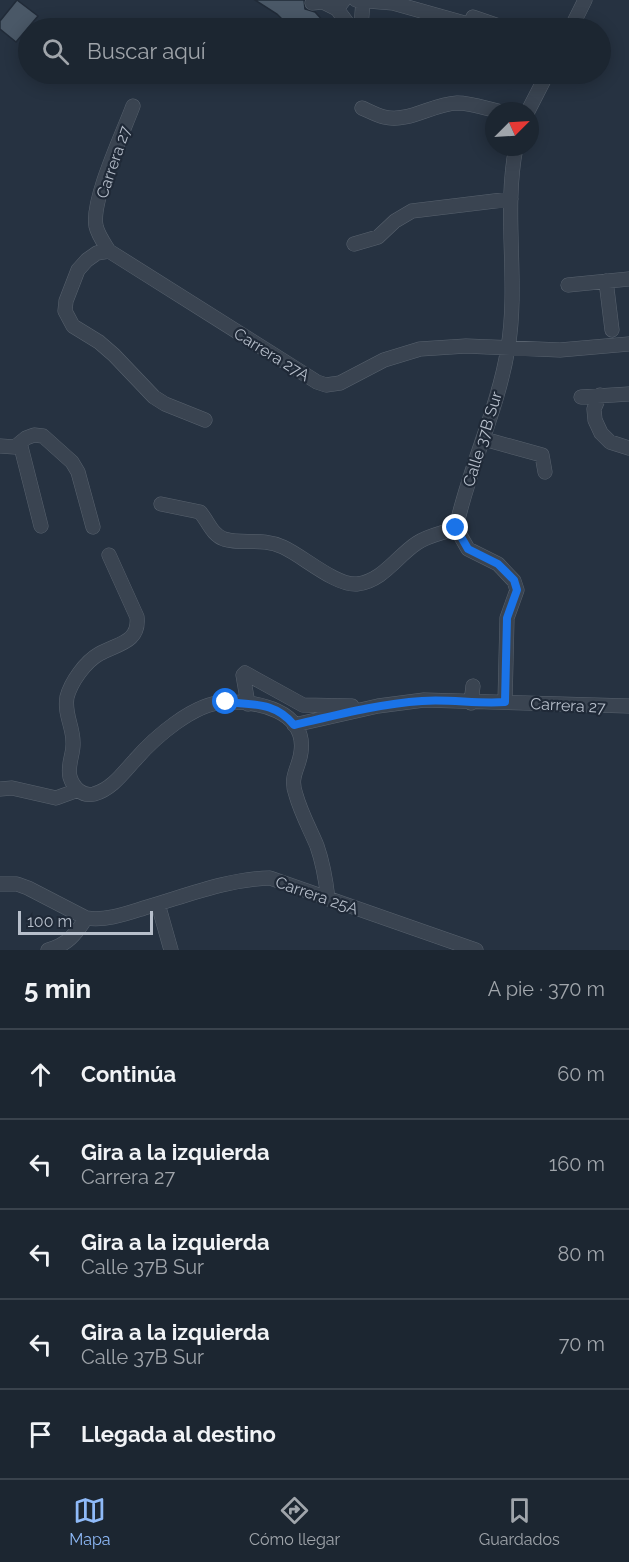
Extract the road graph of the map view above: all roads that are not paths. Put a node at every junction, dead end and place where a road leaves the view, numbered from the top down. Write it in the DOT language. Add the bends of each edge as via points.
graph roads {
  1 [pos="356,0"];
  2 [pos="363,0"];
  3 [pos="408,0"];
  4 [pos="585,0"];
  5 [pos="312,3"];
  6 [pos="341,4"];
  7 [pos="459,16"];
  8 [pos="347,18"];
  9 [pos="362,18"];
  10 [pos="463,18"];
  11 [pos="467,18"];
  12 [pos="576,18"];
  13 [pos="542,84"];
  14 [pos="533,102"];
  15 [pos="133,106"];
  16 [pos="362,108"];
  17 [pos="485,108"];
  18 [pos="515,156"];
  19 [pos="511,199"];
  20 [pos="354,244"];
  21 [pos="109,250"];
  22 [pos="629,279"];
  23 [pos="606,281"];
  24 [pos="568,285"];
  25 [pos="612,330"];
  26 [pos="629,344"];
  27 [pos="508,349"];
  28 [pos="629,394"];
  29 [pos="600,395"];
  30 [pos="581,397"];
  31 [pos="205,420"];
  32 [pos="484,439"];
  33 [pos="21,443"];
  34 [pos="629,448"];
  35 [pos="2,450"];
  36 [pos="545,472"];
  37 [pos="161,504"];
  38 [pos="41,526"];
  39 [pos="93,527"];
  40 [pos="456,528"];
  41 [pos="109,555"];
  42 [pos="473,686"];
  43 [pos="505,702"];
  44 [pos="471,703"];
  45 [pos="248,704"];
  46 [pos="378,706"];
  47 [pos="629,706"];
  48 [pos="294,725"];
  49 [pos="0,789"];
  50 [pos="78,790"];
  51 [pos="0,884"];
  52 [pos="328,899"];
  53 [pos="158,904"];
  54 [pos="86,918"];
  55 [pos="48,950"];
  56 [pos="171,950"];
  57 [pos="474,950"];
  1 -- 2 [label="street"];
  2 -- 7 [label="street"];
  2 -- 9 [label="street"];
  3 -- 7 [label="street"];
  4 -- 12 [label="street"];
  5 -- 6 [label="street"];
  6 -- 8 [label="street"];
  7 -- 10 [label="street"];
  7 -- 11 [label="street"];
  13 -- 14 [label="street"];
  15 -- 21 [label="street, Carrera 27" via="97,209 96,225"];
  16 -- 17 [label="street" via="393,118 455,103"];
  18 -- 19 [label="street, Calle 37B Sur"];
  19 -- 20 [label="street" via="412,211 378,237"];
  19 -- 27 [label="street, Calle 37B Sur" via="512,306"];
  21 -- 27 [label="street, Carrera 27A" via="326,385 348,380 384,360 420,349"];
  21 -- 31 [label="street" via="97,253 78,270 65,311 73,326 114,355 154,397"];
  22 -- 23 [label="street"];
  23 -- 24 [label="street"];
  23 -- 25 [label="street"];
  26 -- 27 [label="street, Carrera 27A" via="560,351"];
  27 -- 32 [label="street, Calle 37B Sur"];
  28 -- 29 [label="street"];
  29 -- 30 [label="street"];
  29 -- 34 [label="street" via="594,409 601,433 610,442"];
  32 -- 36 [label="street" via="542,455"];
  32 -- 40 [label="street, Calle 37B Sur"];
  33 -- 35 [label="street"];
  33 -- 38 [label="street"];
  33 -- 39 [label="street" via="34,435 43,436 72,462"];
  37 -- 40 [label="street" via="200,512 224,539 273,543 338,579 356,584 381,574 417,543"];
  40 -- 43 [label="street" via="468,549 498,564 514,580 517,590 507,618"];
  41 -- 50 [label="street" via="137,617 137,628 132,638 98,654 68,693 67,715 74,740 69,771"];
  42 -- 44 [label="street"];
  43 -- 44 [label="street, Carrera 27"];
  43 -- 47 [label="street, Carrera 27"];
  44 -- 46 [label="street, Carrera 27" via="424,700"];
  45 -- 46 [label="street" via="245,673 303,705"];
  45 -- 48 [label="street" via="280,711"];
  45 -- 50 [label="street" via="226,702 199,709 148,747 113,784 92,795"];
  46 -- 48 [label="street, Carrera 27"];
  48 -- 52 [label="street" via="302,751 292,782 320,855"];
  49 -- 50 [label="street" via="56,798"];
  51 -- 54 [label="street" via="28,888"];
  52 -- 53 [label="street, Carrera 25A" via="270,878 229,883"];
  52 -- 57 [label="street, Carrera 25A"];
  53 -- 54 [label="street, Carrera 25A" via="107,918"];
  53 -- 56 [label="street"];
  54 -- 55 [label="street" via="72,938"];
}
